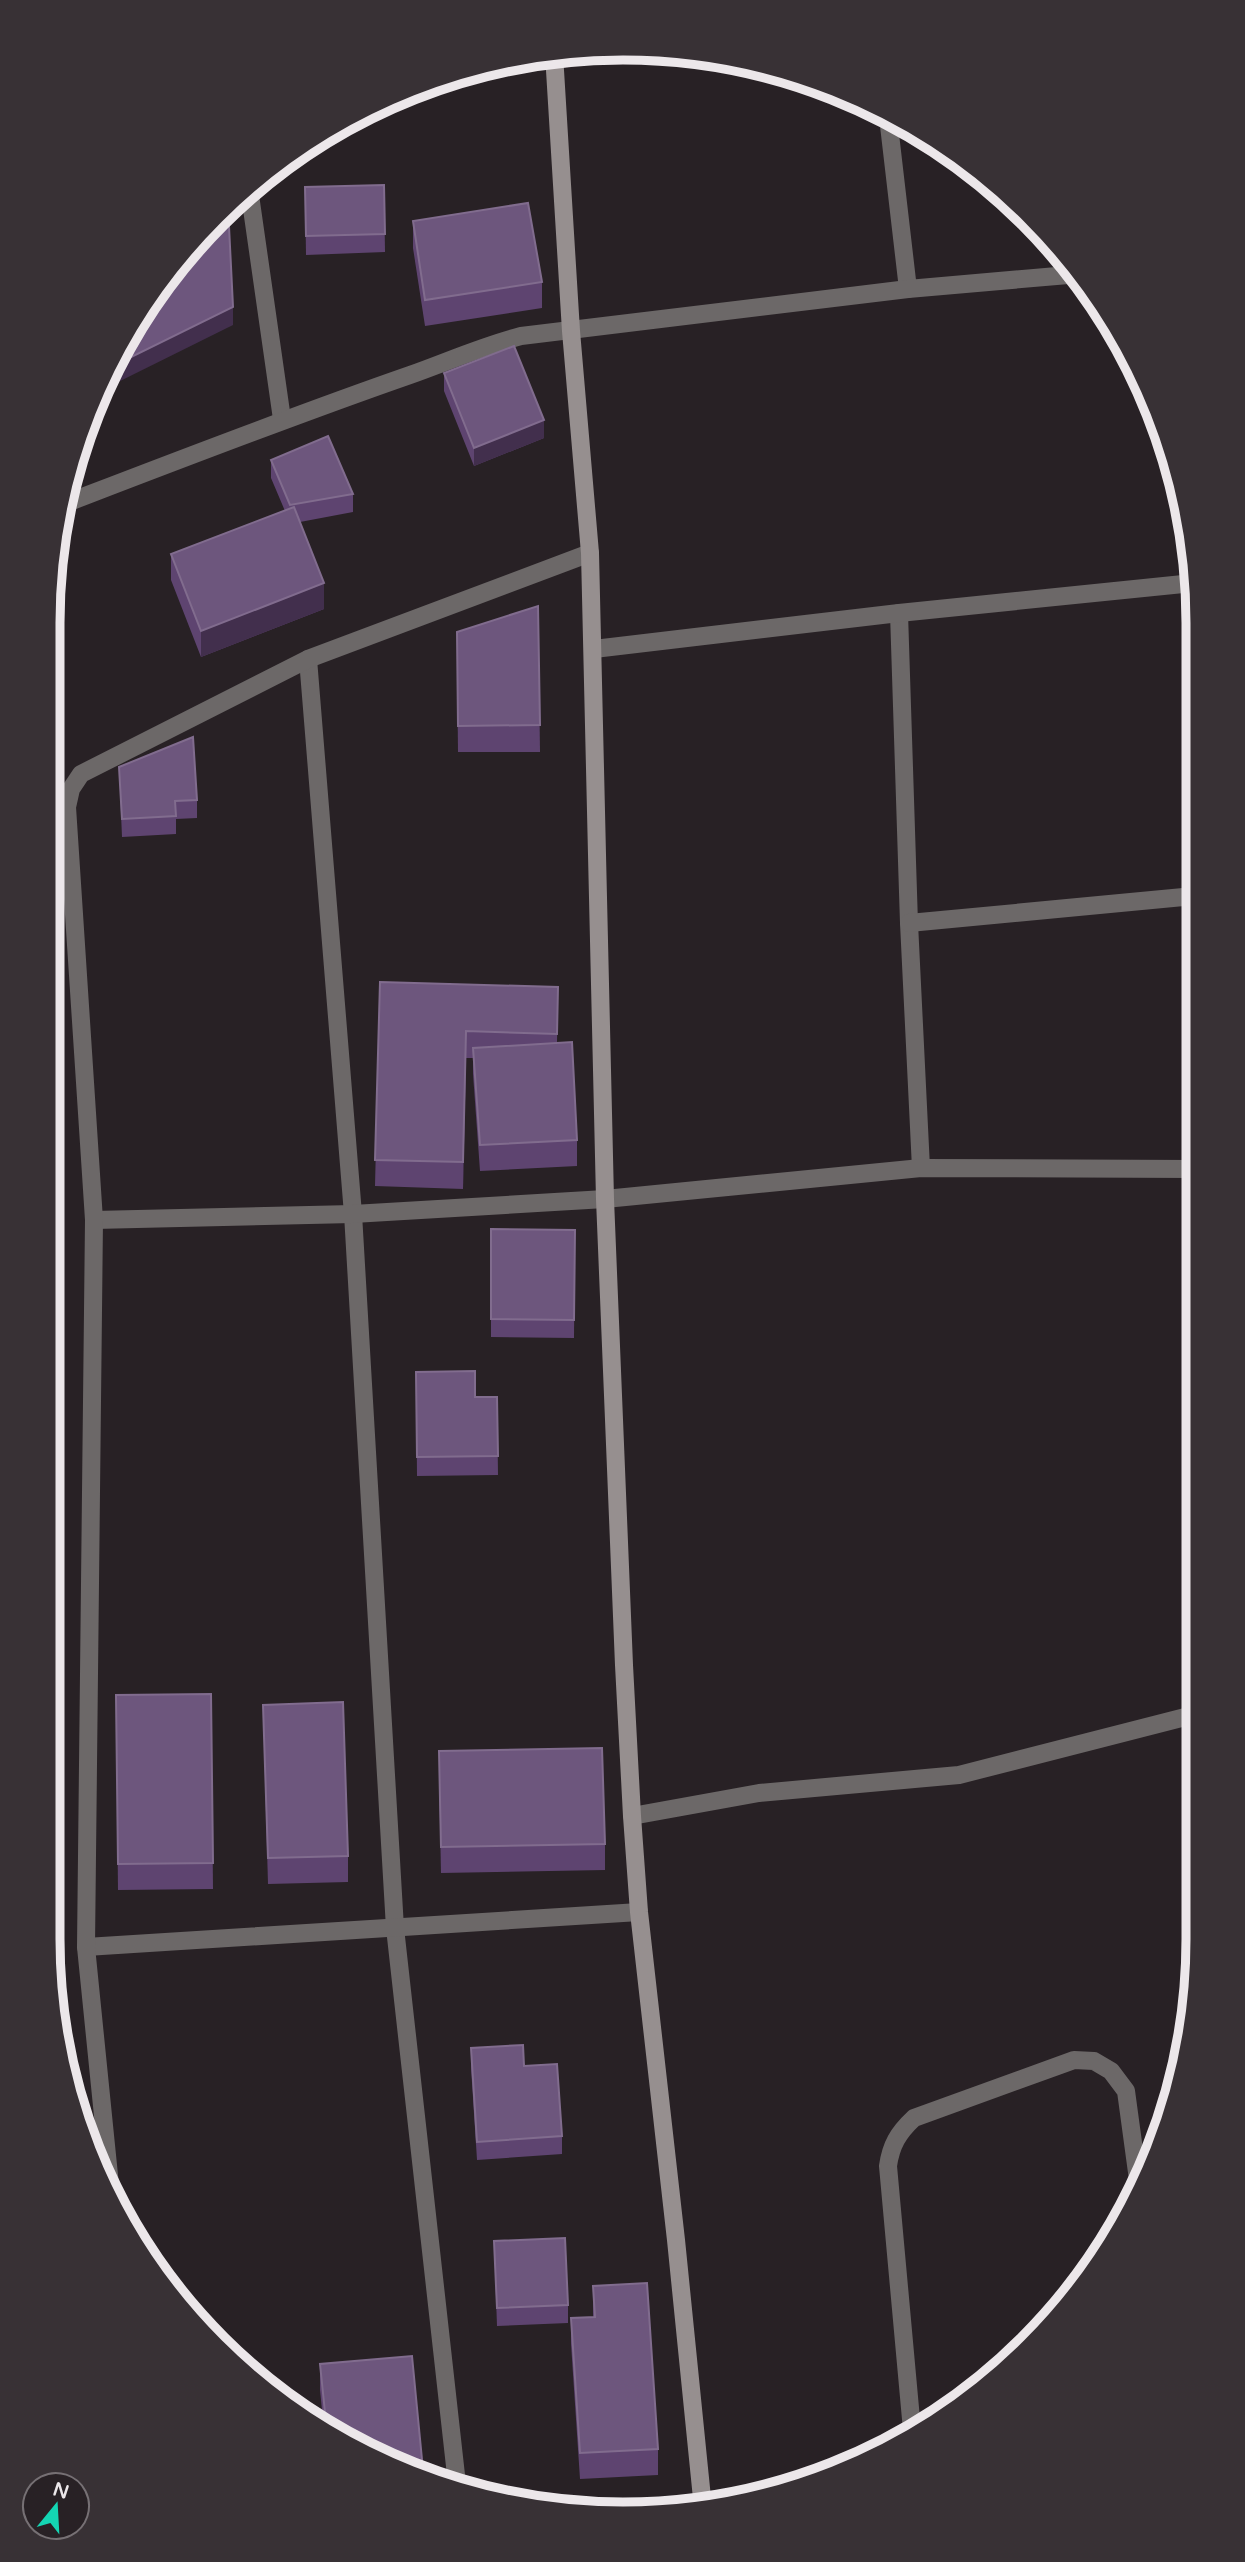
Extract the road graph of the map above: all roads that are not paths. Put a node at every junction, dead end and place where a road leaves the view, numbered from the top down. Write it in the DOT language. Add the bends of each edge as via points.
graph roads {
  1 [pos="555,64"];
  2 [pos="889,127"];
  3 [pos="251,199"];
  4 [pos="1065,275"];
  5 [pos="908,289"];
  6 [pos="571,331"];
  7 [pos="282,419"];
  8 [pos="73,501"];
  9 [pos="590,553"];
  10 [pos="1184,584"];
  11 [pos="899,613"];
  12 [pos="594,649"];
  13 [pos="307,659"];
  14 [pos="1186,897"];
  15 [pos="909,923"];
  16 [pos="921,1168"];
  17 [pos="1186,1169"];
  18 [pos="605,1199"];
  19 [pos="353,1214"];
  20 [pos="94,1220"];
  21 [pos="1186,1717"];
  22 [pos="632,1816"];
  23 [pos="639,1912"];
  24 [pos="395,1928"];
  25 [pos="86,1947"];
  26 [pos="108,2168"];
  27 [pos="1137,2169"];
  28 [pos="911,2423"];
  29 [pos="456,2477"];
  30 [pos="702,2497"];
  1 -- 6 [label="street"];
  2 -- 5 [label="street"];
  3 -- 7 [label="street"];
  4 -- 5 [label="street"];
  5 -- 6 [label="street"];
  6 -- 7 [label="street" via="493,343"];
  6 -- 9 [label="street"];
  7 -- 8 [label="street"];
  9 -- 12 [label="street"];
  9 -- 13 [label="street"];
  10 -- 11 [label="street"];
  11 -- 12 [label="street"];
  11 -- 15 [label="street"];
  12 -- 18 [label="street"];
  13 -- 19 [label="street"];
  13 -- 20 [label="street" via="81,774 71,789 67,807"];
  14 -- 15 [label="street"];
  15 -- 16 [label="street"];
  16 -- 17 [label="street"];
  16 -- 18 [label="street"];
  18 -- 19 [label="street"];
  18 -- 22 [label="street"];
  19 -- 20 [label="street"];
  19 -- 24 [label="street"];
  20 -- 25 [label="street"];
  21 -- 22 [label="street" via="959,1775 759,1793"];
  22 -- 23 [label="street"];
  23 -- 24 [label="street"];
  23 -- 30 [label="street"];
  24 -- 25 [label="street"];
  24 -- 29 [label="street"];
  25 -- 26 [label="street"];
  27 -- 28 [label="street" via="1126,2091 1111,2071 1094,2060 1073,2060 914,2118 900,2132 888,2166"];
}
